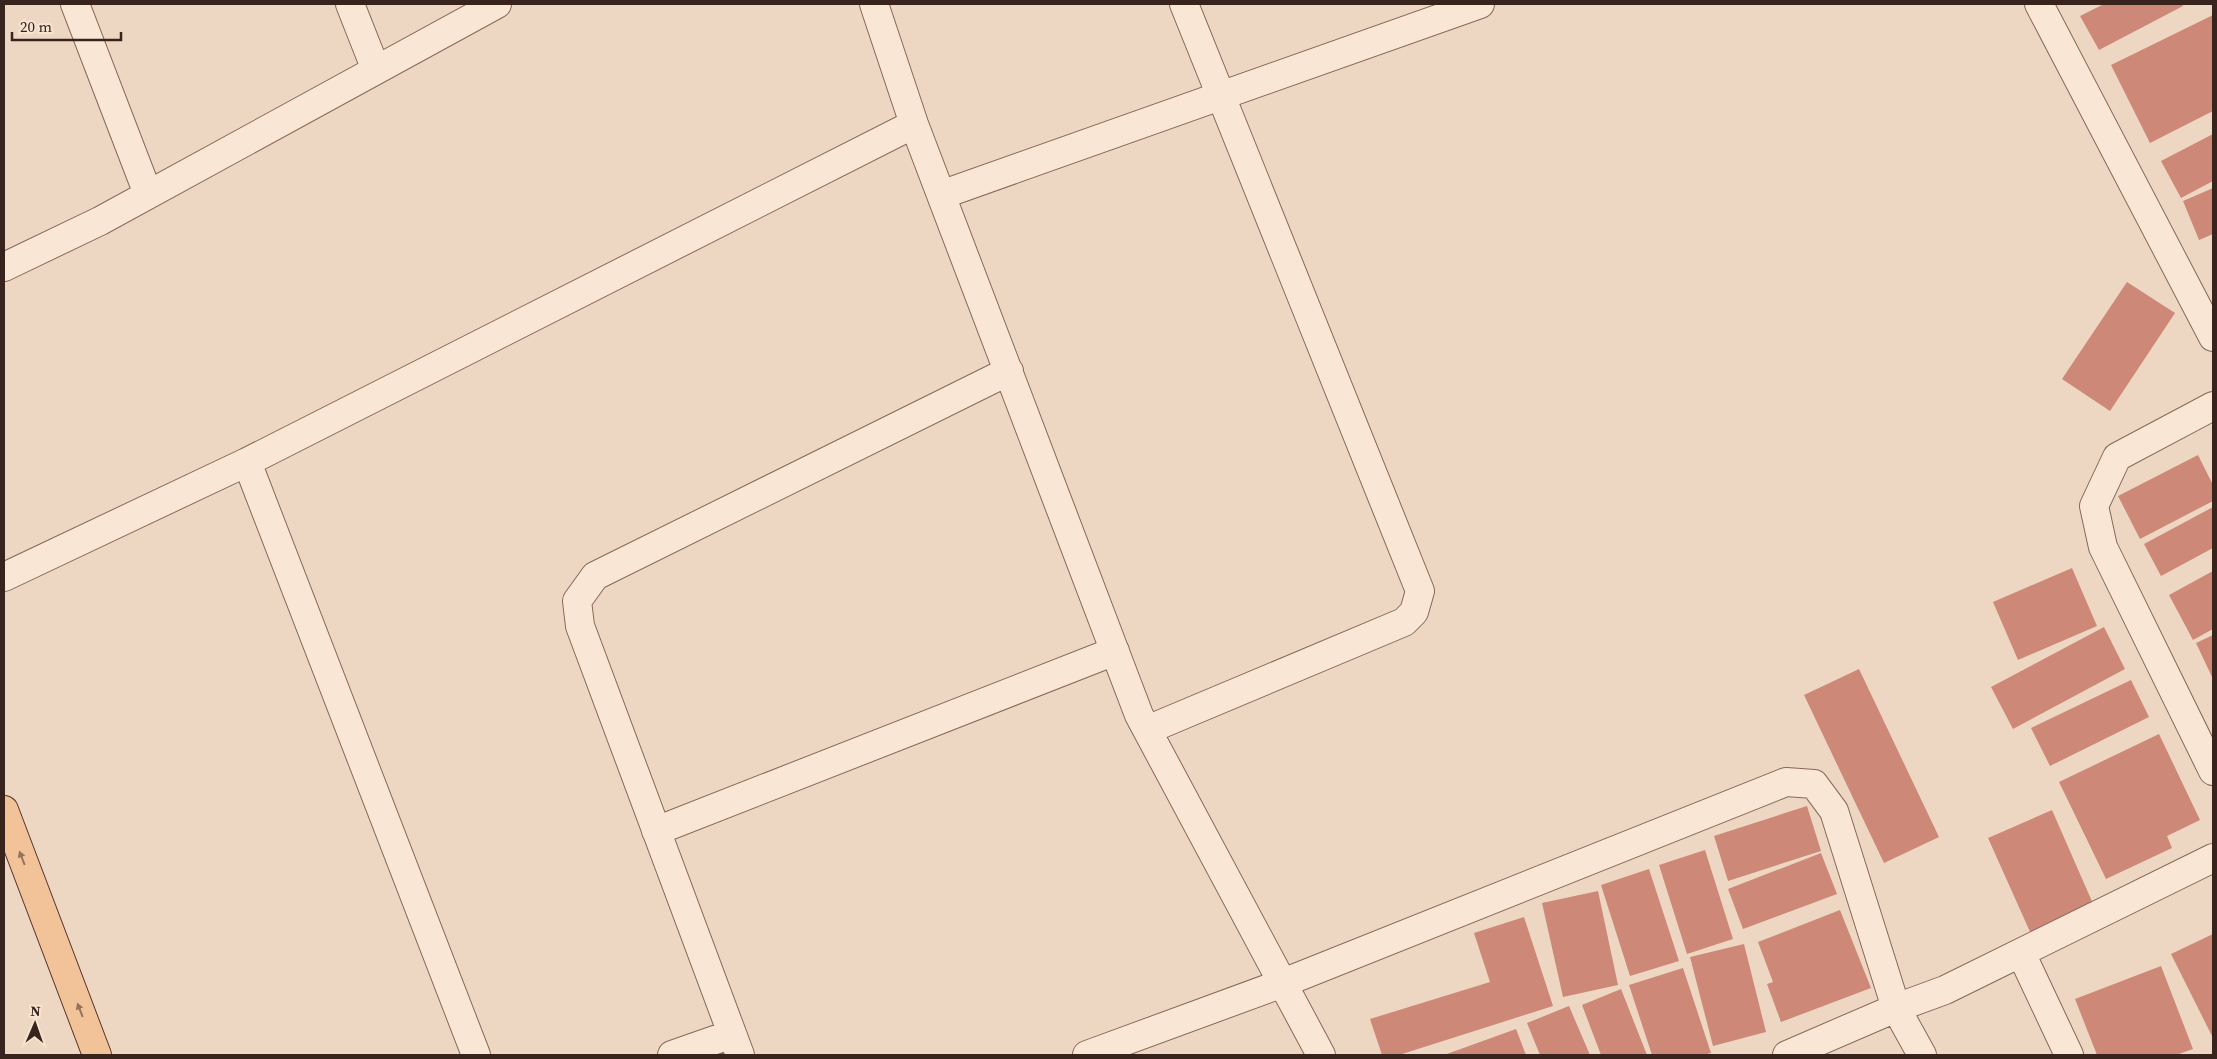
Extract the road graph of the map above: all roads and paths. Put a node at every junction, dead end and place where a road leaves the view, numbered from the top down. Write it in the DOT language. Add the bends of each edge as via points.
graph roads {
  1 [pos="75,4"];
  2 [pos="350,4"];
  3 [pos="498,4"];
  4 [pos="874,4"];
  5 [pos="1184,4"];
  6 [pos="1480,4"];
  7 [pos="2039,4"];
  8 [pos="376,70"];
  9 [pos="1220,96"];
  10 [pos="914,124"];
  11 [pos="148,194"];
  12 [pos="941,195"];
  13 [pos="4,267"];
  14 [pos="2213,337"];
  15 [pos="1009,371"];
  16 [pos="2213,406"];
  17 [pos="248,462"];
  18 [pos="4,577"];
  19 [pos="1115,652"];
  20 [pos="1147,730"];
  21 [pos="2213,771"];
  22 [pos="4,810"];
  23 [pos="656,830"];
  24 [pos="2213,858"];
  25 [pos="2020,952"];
  26 [pos="1283,983"];
  27 [pos="1896,1008"];
  28 [pos="736,1044"];
  29 [pos="97,1055"];
  30 [pos="476,1055"];
  31 [pos="672,1055"];
  32 [pos="1087,1055"];
  33 [pos="1321,1055"];
  34 [pos="1786,1055"];
  35 [pos="1922,1055"];
  36 [pos="2069,1055"];
  1 -- 11 [label="street"];
  2 -- 8 [label="street"];
  3 -- 8 [label="street"];
  4 -- 10 [label="street"];
  5 -- 9 [label="street"];
  6 -- 9 [label="street"];
  7 -- 14 [label="street"];
  8 -- 11 [label="street"];
  9 -- 12 [label="street"];
  9 -- 20 [label="street" via="1420,591 1414,612 1404,622"];
  10 -- 12 [label="street"];
  10 -- 17 [label="street"];
  11 -- 13 [label="street"];
  12 -- 15 [label="street"];
  15 -- 19 [label="street"];
  15 -- 23 [label="street" via="595,576 577,601 580,626"];
  16 -- 21 [label="street" via="2117,457 2094,506 2103,547"];
  17 -- 18 [label="street"];
  17 -- 30 [label="street"];
  19 -- 20 [label="street"];
  19 -- 23 [label="street"];
  20 -- 26 [label="street"];
  29 -- 22 [label="main road, one-way"];
  23 -- 28 [label="street"];
  24 -- 25 [label="street"];
  25 -- 27 [label="street" via="1945,990"];
  25 -- 36 [label="street"];
  26 -- 27 [label="street" via="1786,782 1814,784 1834,811"];
  26 -- 32 [label="street"];
  26 -- 33 [label="street"];
  27 -- 34 [label="street"];
  27 -- 35 [label="street"];
  28 -- 31 [label="street"];
}
